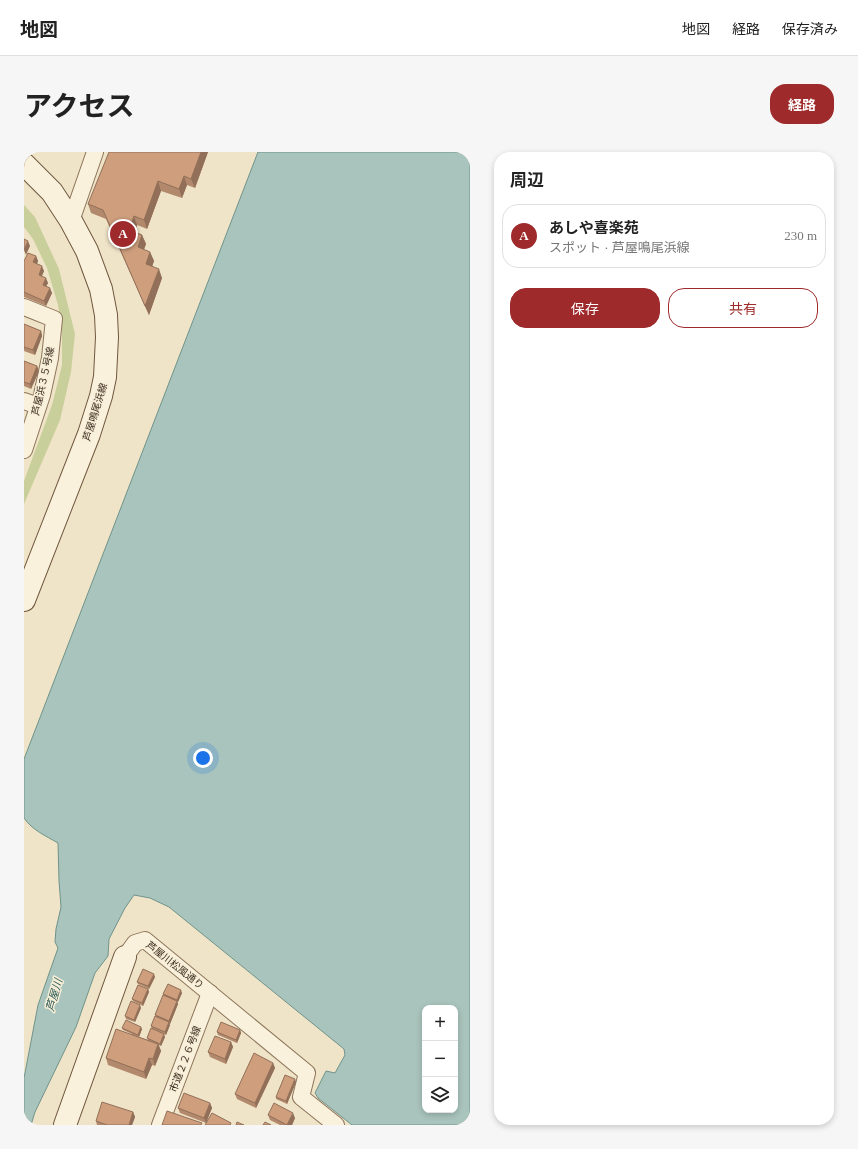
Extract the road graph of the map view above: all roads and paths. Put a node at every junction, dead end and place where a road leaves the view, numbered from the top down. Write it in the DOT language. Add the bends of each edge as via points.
graph roads {
  1 [pos="95,152"];
  2 [pos="24,164"];
  3 [pos="70,221"];
  4 [pos="24,308"];
  5 [pos="31,403"];
  6 [pos="24,450"];
  7 [pos="28,577"];
  8 [pos="24,600"];
  9 [pos="125,957"];
  10 [pos="210,993"];
  11 [pos="318,1119"];
  12 [pos="65,1125"];
  13 [pos="160,1125"];
  14 [pos="336,1125"];
  1 -- 3 [label="street"];
  2 -- 3 [label="main road, 芦屋鳴尾浜線" via="52,192"];
  3 -- 7 [label="main road, 芦屋鳴尾浜線" via="87,251 101,290 106,315 105,377 89,434"];
  4 -- 5 [label="street, 芦屋浜３５号線" via="54,319 50,358"];
  5 -- 6 [label="street, 芦屋浜３５号線"];
  7 -- 8 [label="main road, 芦屋鳴尾浜線"];
  9 -- 10 [label="street, 芦屋川松風通り" via="135,943 145,940"];
  9 -- 12 [label="main road, 芦屋川松風通り"];
  10 -- 11 [label="street, 芦屋川松風通り" via="307,1073 301,1097"];
  10 -- 13 [label="street, 市道２２６号線"];
  11 -- 14 [label="street"];
}
